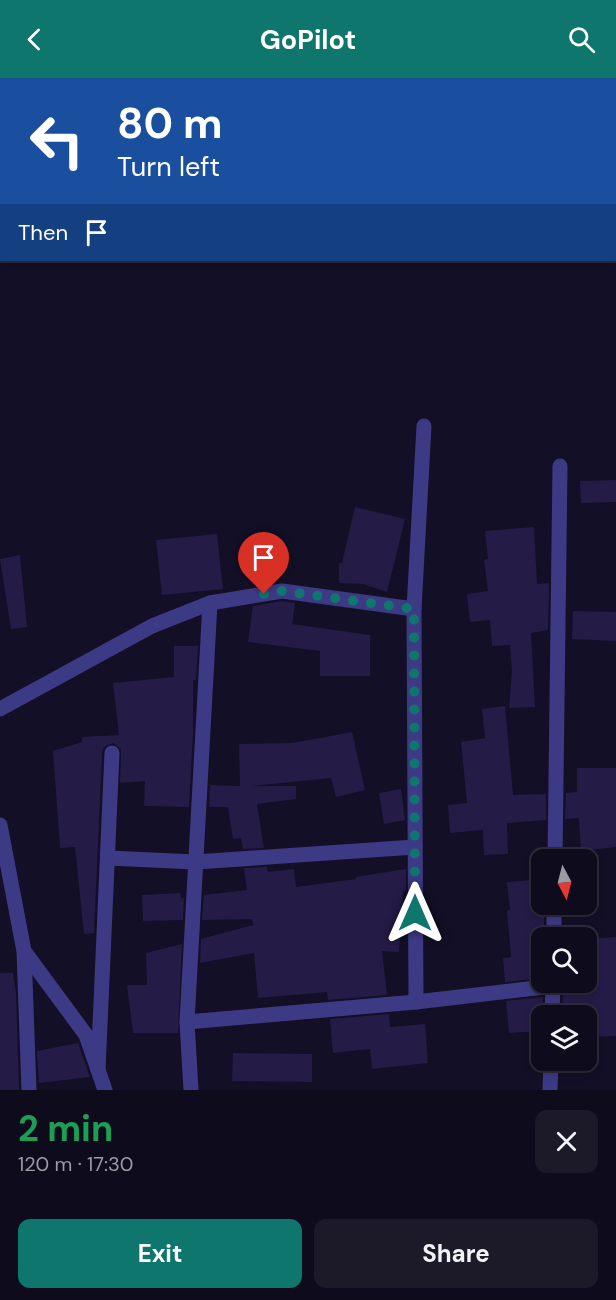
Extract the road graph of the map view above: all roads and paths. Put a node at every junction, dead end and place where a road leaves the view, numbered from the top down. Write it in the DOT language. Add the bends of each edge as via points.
graph roads {
  1 [pos="424,426"];
  2 [pos="560,466"];
  3 [pos="210,603"];
  4 [pos="414,609"];
  5 [pos="0,709"];
  6 [pos="112,753"];
  7 [pos="0,825"];
  8 [pos="415,847"];
  9 [pos="555,849"];
  10 [pos="108,858"];
  11 [pos="196,862"];
  12 [pos="24,951"];
  13 [pos="531,987"];
  14 [pos="416,1002"];
  15 [pos="187,1022"];
  16 [pos="98,1070"];
  17 [pos="551,1071"];
  18 [pos="29,1090"];
  19 [pos="105,1090"];
  20 [pos="191,1090"];
  21 [pos="550,1090"];
  1 -- 4 [label="street"];
  2 -- 9 [label="street"];
  3 -- 4 [label="street" via="282,591"];
  3 -- 5 [label="street" via="152,626"];
  3 -- 11 [label="street"];
  4 -- 8 [label="street"];
  6 -- 10 [label="street"];
  7 -- 12 [label="street"];
  8 -- 11 [label="street"];
  8 -- 14 [label="street"];
  10 -- 11 [label="street"];
  10 -- 16 [label="street"];
  11 -- 15 [label="street"];
  12 -- 16 [label="street" via="86,1035"];
  12 -- 18 [label="street"];
  13 -- 14 [label="street"];
  14 -- 15 [label="street"];
  15 -- 20 [label="street"];
  16 -- 19 [label="street"];
  17 -- 21 [label="street"];
}
